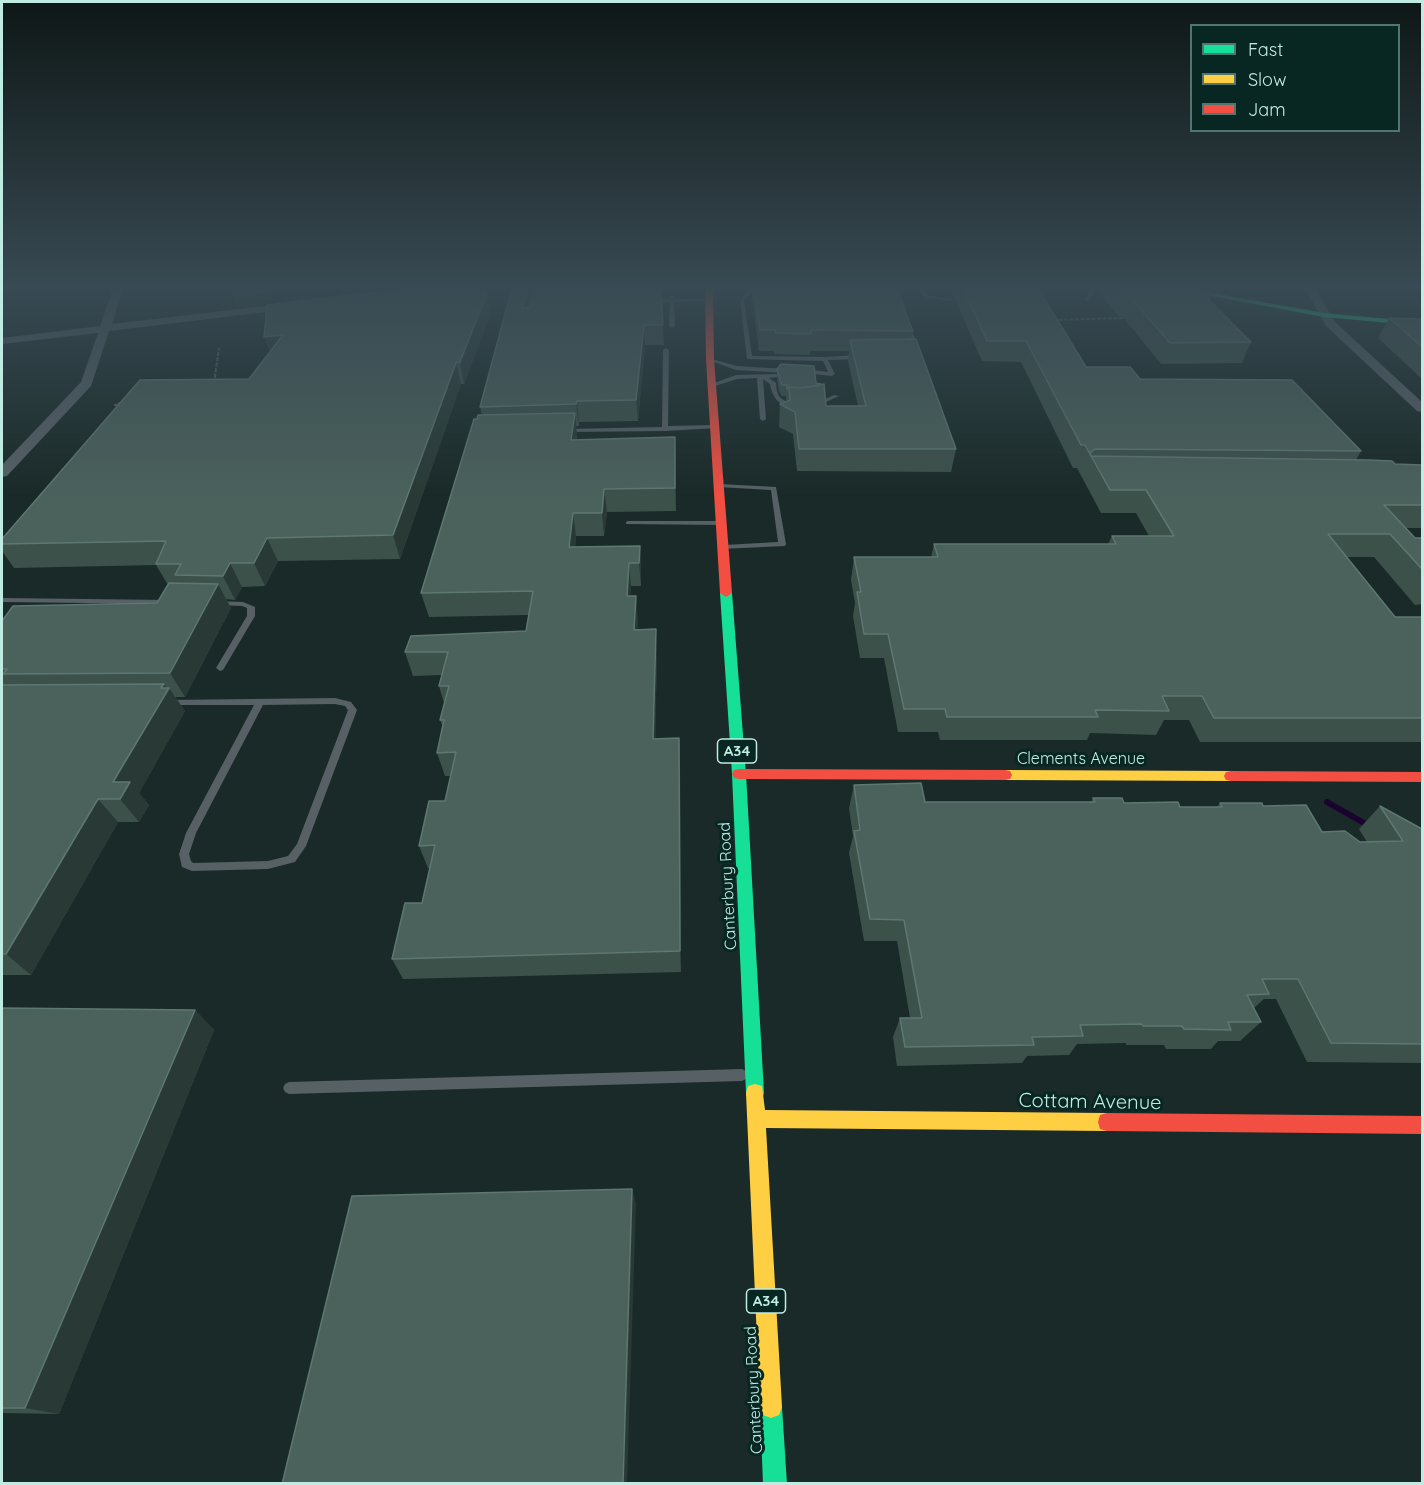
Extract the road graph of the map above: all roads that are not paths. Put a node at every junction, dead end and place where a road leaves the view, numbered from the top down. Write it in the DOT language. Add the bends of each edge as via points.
graph roads {
  1 [pos="95,357"];
  2 [pos="666,357"];
  3 [pos="749,357"];
  4 [pos="856,357"];
  5 [pos="1366,357"];
  6 [pos="710,359"];
  7 [pos="825,359"];
  8 [pos="800,374"];
  9 [pos="762,377"];
  10 [pos="712,385"];
  11 [pos="836,396"];
  12 [pos="1422,408"];
  13 [pos="763,418"];
  14 [pos="715,428"];
  15 [pos="665,429"];
  16 [pos="562,431"];
  17 [pos="2,473"];
  18 [pos="720,486"];
  19 [pos="722,522"];
  20 [pos="628,524"];
  21 [pos="724,547"];
  22 [pos="2,600"];
  23 [pos="181,602"];
  24 [pos="205,603"];
  25 [pos="220,668"];
  26 [pos="160,702"];
  27 [pos="260,702"];
  28 [pos="739,774"];
  29 [pos="1422,777"];
  30 [pos="754,1075"];
  31 [pos="289,1088"];
  32 [pos="756,1119"];
  33 [pos="1422,1125"];
  34 [pos="775,1484"];
  1 -- 17 [label="street" via="87,383"];
  2 -- 15 [label="lane"];
  3 -- 7 [label="lane"];
  4 -- 7 [label="lane"];
  5 -- 12 [label="street"];
  6 -- 9 [label="lane" via="736,368 789,374"];
  6 -- 10 [label="main road, Canterbury Road / A34"];
  7 -- 8 [label="lane" via="832,374"];
  9 -- 10 [label="lane" via="736,377"];
  9 -- 11 [label="lane" via="773,383 778,400 788,405 819,404"];
  9 -- 13 [label="lane"];
  10 -- 14 [label="main road, Canterbury Road / A34"];
  14 -- 15 [label="lane"];
  14 -- 18 [label="main road, Canterbury Road / A34"];
  15 -- 16 [label="lane"];
  18 -- 19 [label="main road, Canterbury Road / A34"];
  18 -- 21 [label="lane" via="774,488 782,544"];
  19 -- 20 [label="lane"];
  19 -- 21 [label="main road, Canterbury Road / A34"];
  21 -- 28 [label="main road, Canterbury Road / A34"];
  22 -- 23 [label="lane"];
  24 -- 25 [label="lane" via="251,607 251,616"];
  26 -- 27 [label="lane"];
  27 -- 27 [label="lane" via="335,702 348,704 353,710 301,846 291,859 268,865 192,867 186,864 184,854 191,833"];
  28 -- 29 [label="main road, Clements Avenue"];
  28 -- 30 [label="main road, Canterbury Road / A34"];
  30 -- 31 [label="lane"];
  30 -- 32 [label="main road, Canterbury Road / A34"];
  32 -- 33 [label="main road, Cottam Avenue"];
  32 -- 34 [label="main road, Canterbury Road / A34"];
}
